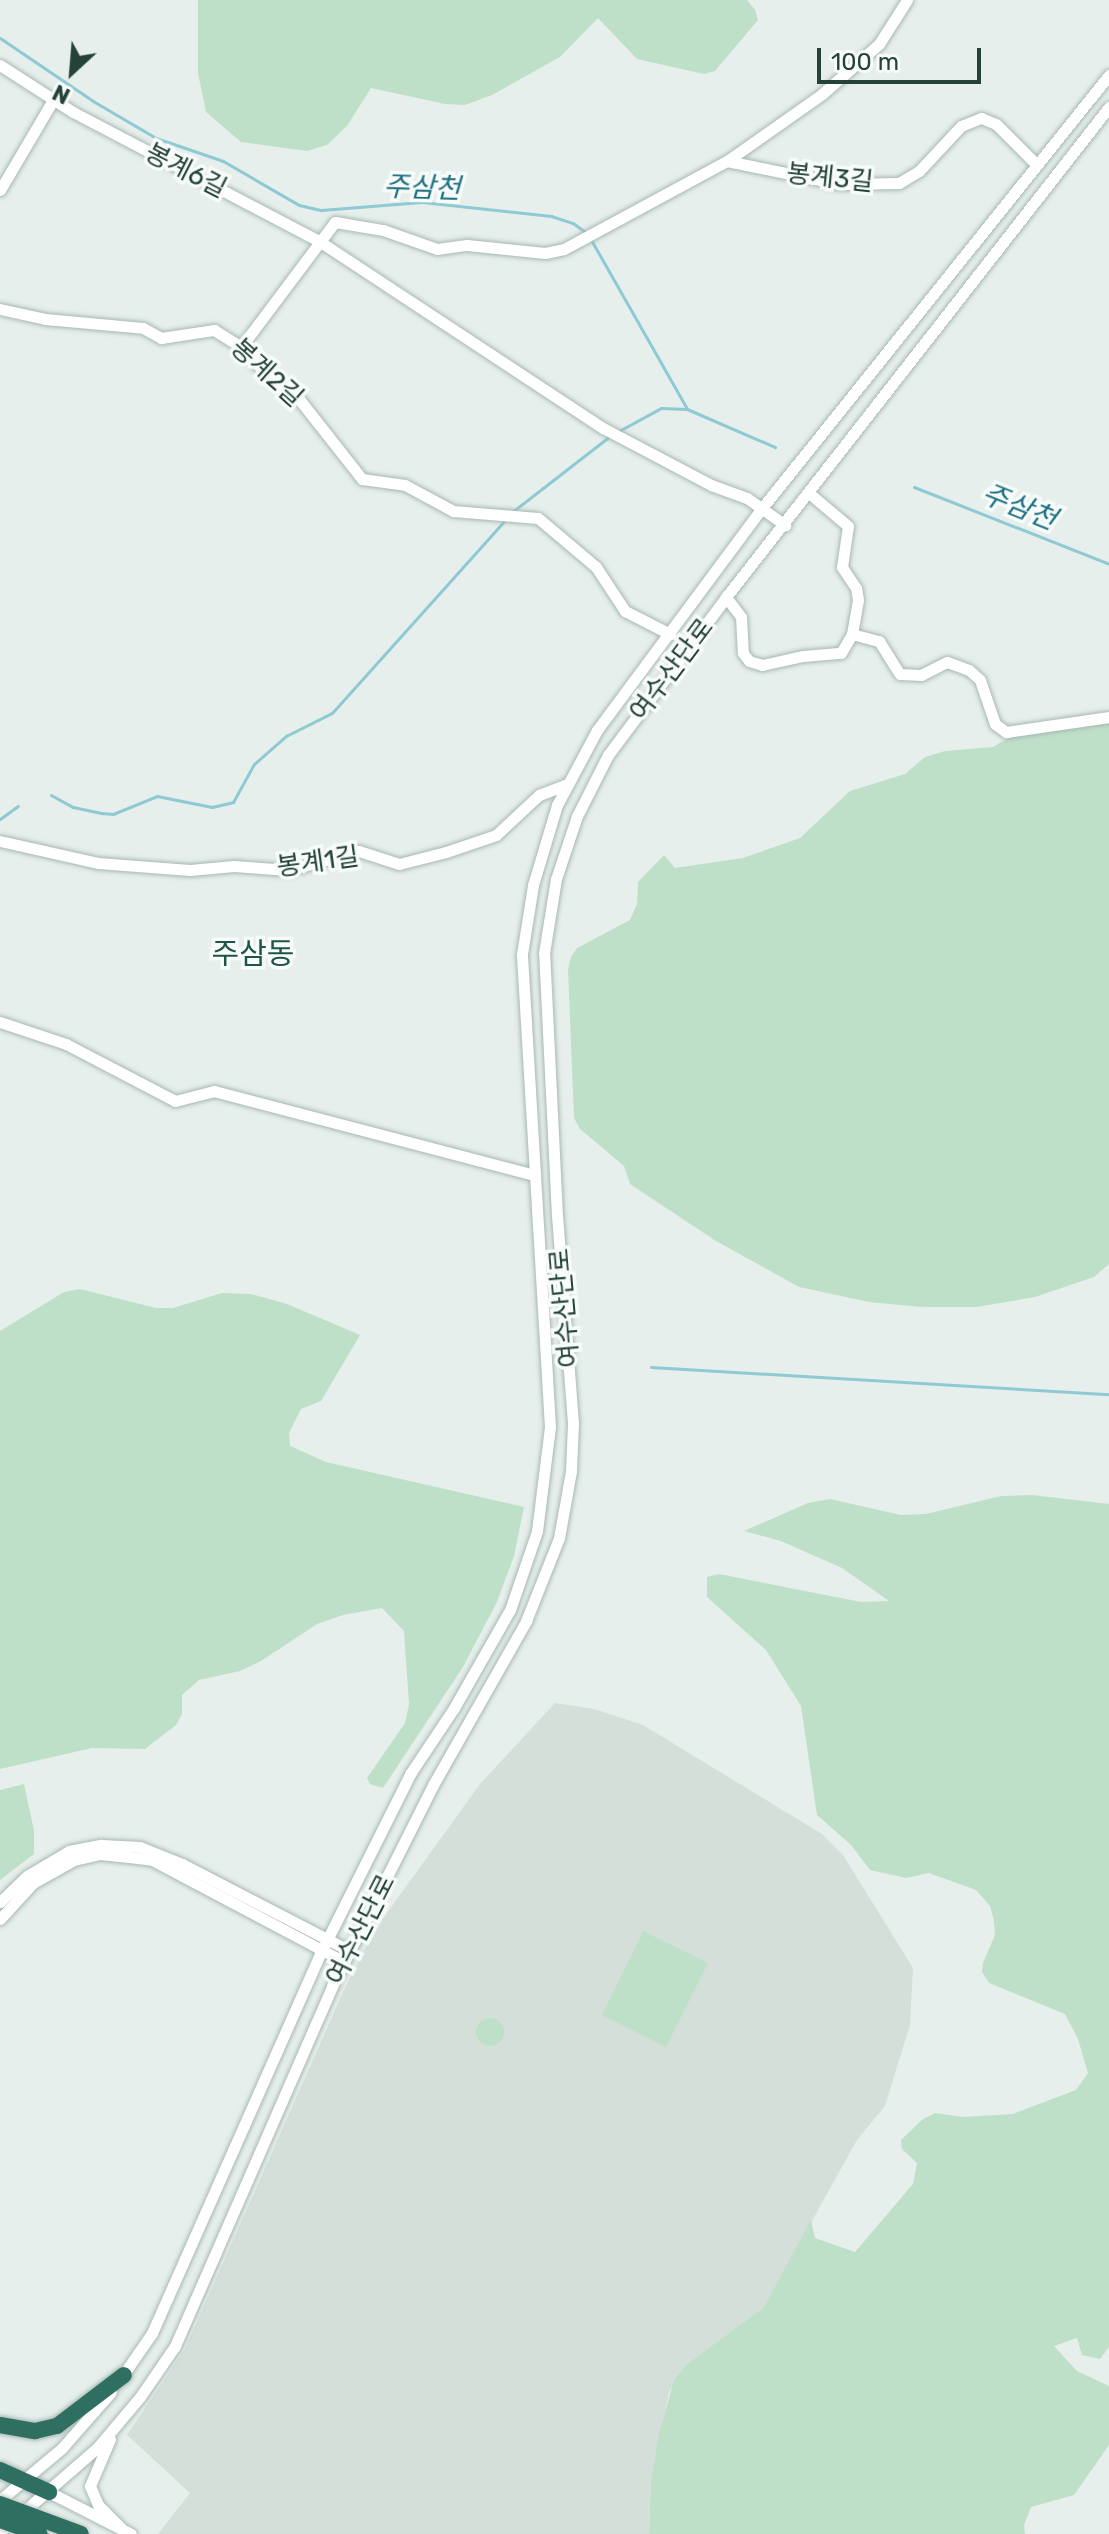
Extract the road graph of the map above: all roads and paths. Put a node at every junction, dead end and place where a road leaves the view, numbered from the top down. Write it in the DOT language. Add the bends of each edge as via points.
graph roads {
  1 [pos="907,0"];
  2 [pos="0,65"];
  3 [pos="1109,75"];
  4 [pos="53,100"];
  5 [pos="1109,107"];
  6 [pos="727,161"];
  7 [pos="1037,165"];
  8 [pos="0,190"];
  9 [pos="319,241"];
  10 [pos="0,309"];
  11 [pos="241,347"];
  12 [pos="809,493"];
  13 [pos="762,508"];
  14 [pos="785,525"];
  15 [pos="726,597"];
  16 [pos="670,634"];
  17 [pos="852,634"];
  18 [pos="1109,717"];
  19 [pos="567,784"];
  20 [pos="587,794"];
  21 [pos="0,841"];
  22 [pos="0,1022"];
  23 [pos="535,1175"];
  24 [pos="0,1902"];
  25 [pos="0,1919"];
  26 [pos="324,1944"];
  27 [pos="348,1956"];
  28 [pos="124,2375"];
  29 [pos="0,2425"];
  30 [pos="115,2429"];
  31 [pos="0,2470"];
  32 [pos="25,2482"];
  33 [pos="49,2492"];
  34 [pos="0,2502"];
  35 [pos="3,2529"];
  36 [pos="126,2531"];
  37 [pos="40,2534"];
  38 [pos="81,2534"];
  1 -- 6 [label="street" via="865,58"];
  2 -- 4 [label="street, 봉계6길"];
  3 -- 7 [label="street, 여수산단로"];
  4 -- 8 [label="street"];
  4 -- 9 [label="street, 봉계6길"];
  5 -- 12 [label="street, 여수산단로"];
  6 -- 7 [label="street, 봉계3길" via="839,184 899,183 919,171 965,123 981,118 996,124"];
  6 -- 9 [label="street" via="578,242 545,253 467,245 437,249 339,221"];
  7 -- 13 [label="street, 여수산단로"];
  9 -- 11 [label="street"];
  9 -- 13 [label="street" via="603,428"];
  10 -- 11 [label="street, 봉계2길" via="143,328 161,338 210,329"];
  11 -- 16 [label="street, 봉계2길" via="299,399 362,479 405,485 453,511 538,518 591,562 625,611"];
  12 -- 14 [label="street, 여수산단로"];
  12 -- 17 [label="street" via="848,526 841,564 857,592"];
  13 -- 14 [label="street"];
  13 -- 16 [label="street, 여수산단로"];
  14 -- 15 [label="street, 여수산단로"];
  15 -- 17 [label="street" via="741,617 744,656 759,665 837,655"];
  15 -- 20 [label="street, 여수산단로" via="608,755"];
  16 -- 19 [label="street, 여수산단로" via="589,742"];
  17 -- 18 [label="street" via="879,641 900,674 921,675 947,662 969,670 980,680 995,724 1006,732"];
  19 -- 20 [label="street"];
  19 -- 21 [label="street, 봉계1길" via="534,799 496,835 399,864 359,851 288,870 190,870 98,863"];
  19 -- 23 [label="street, 여수산단로" via="537,866 523,940"];
  20 -- 27 [label="street, 여수산단로" via="559,866 544,953 573,1423 559,1538 526,1621 433,1785"];
  22 -- 23 [label="street" via="66,1044 175,1101 214,1091"];
  23 -- 26 [label="street, 여수산단로" via="550,1427 537,1531 510,1610 410,1774"];
  24 -- 26 [label="street" via="27,1876 69,1851 101,1845 140,1847 182,1864"];
  25 -- 26 [label="street" via="51,1871 100,1854 152,1860"];
  26 -- 27 [label="street"];
  26 -- 28 [label="street, 여수산단로" via="158,2319"];
  27 -- 30 [label="street, 여수산단로" via="175,2346"];
  28 -- 29 [label="highway" via="47,2430"];
  28 -- 32 [label="street, 여수산단로"];
  30 -- 33 [label="street, 여수산단로"];
  30 -- 36 [label="street" via="90,2486 98,2505"];
  31 -- 32 [label="highway"];
  32 -- 33 [label="highway"];
  32 -- 34 [label="street, 여수산단로"];
  33 -- 35 [label="street, 여수산단로"];
  33 -- 36 [label="street"];
  34 -- 38 [label="highway, bridge"];
  35 -- 37 [label="highway, bridge"];
}
